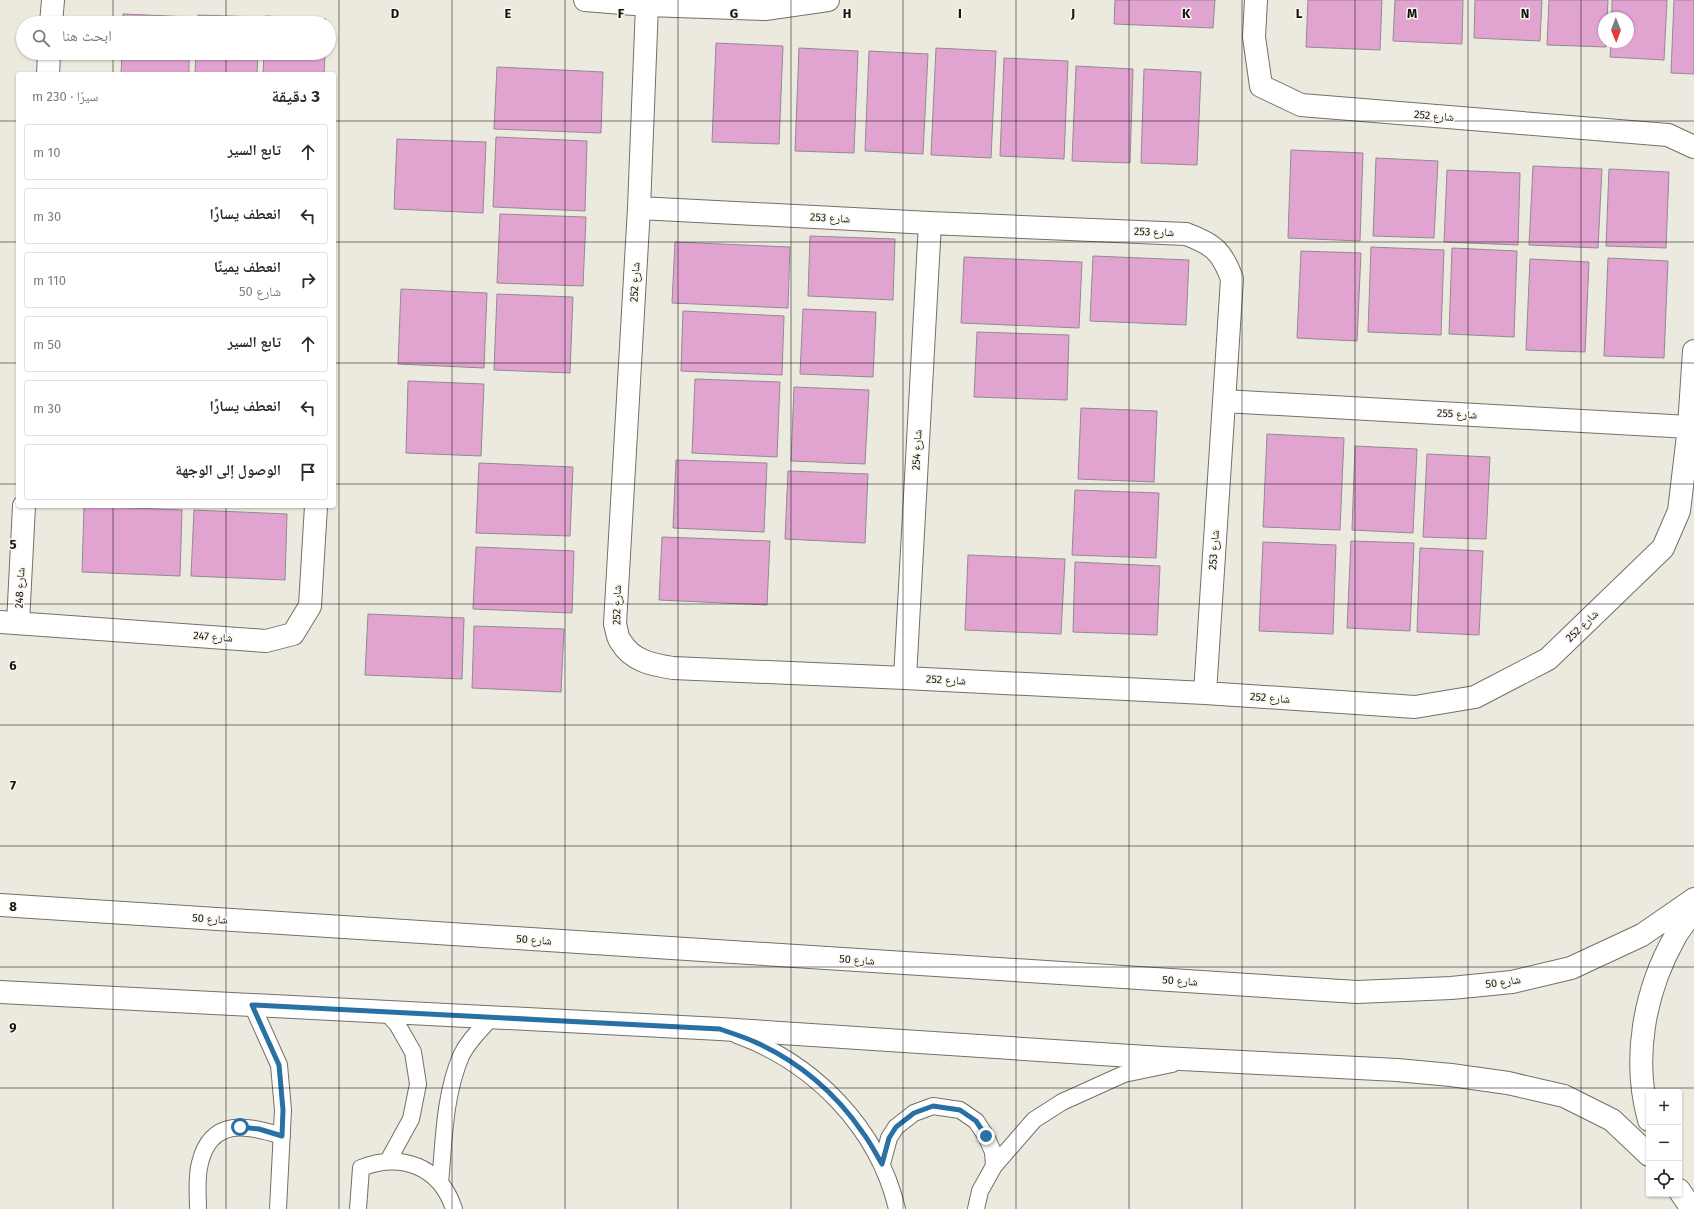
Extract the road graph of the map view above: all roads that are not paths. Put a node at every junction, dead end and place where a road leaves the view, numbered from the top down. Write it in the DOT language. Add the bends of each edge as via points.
graph roads {
  1 [pos="52,0"];
  2 [pos="585,0"];
  3 [pos="828,0"];
  4 [pos="1256,0"];
  5 [pos="647,5"];
  6 [pos="51,16"];
  7 [pos="49,60"];
  8 [pos="48,72"];
  9 [pos="1694,147"];
  10 [pos="639,208"];
  11 [pos="930,223"];
  12 [pos="1694,351"];
  13 [pos="1224,401"];
  14 [pos="1689,426"];
  15 [pos="24,508"];
  16 [pos="316,508"];
  17 [pos="9,622"];
  18 [pos="905,678"];
  19 [pos="1205,694"];
  20 [pos="1694,899"];
  21 [pos="0,905"];
  22 [pos="1694,910"];
  23 [pos="0,992"];
  24 [pos="252,1005"];
  25 [pos="386,1012"];
  26 [pos="491,1018"];
  27 [pos="720,1029"];
  28 [pos="1190,1060"];
  29 [pos="1646,1108"];
  30 [pos="282,1136"];
  31 [pos="1646,1152"];
  32 [pos="388,1161"];
  33 [pos="882,1164"];
  34 [pos="994,1166"];
  35 [pos="440,1183"];
  36 [pos="1682,1194"];
  37 [pos="198,1209"];
  38 [pos="278,1209"];
  39 [pos="358,1209"];
  40 [pos="454,1209"];
  41 [pos="897,1209"];
  42 [pos="976,1209"];
  43 [pos="1692,1209"];
  1 -- 6 [label="street"];
  2 -- 5 [label="street"];
  3 -- 5 [label="street" via="765,9"];
  4 -- 9 [label="street, شارع 252" via="1254,37 1261,86 1300,105 1668,135"];
  5 -- 10 [label="street, شارع 252"];
  7 -- 8 [label="street"];
  10 -- 11 [label="street, شارع 253"];
  10 -- 18 [label="street, شارع 252" via="615,624 620,642 633,656 649,664 673,668"];
  11 -- 13 [label="street, شارع 253" via="1186,234 1203,241 1216,250 1226,262 1232,279"];
  11 -- 18 [label="street, شارع 254"];
  12 -- 14 [label="street, شارع 252"];
  13 -- 14 [label="street, شارع 255"];
  13 -- 19 [label="street, شارع 253"];
  14 -- 19 [label="street, شارع 252" via="1679,511 1663,548 1548,659 1475,697 1415,707"];
  15 -- 17 [label="street, شارع 248"];
  16 -- 17 [label="street, شارع 247" via="310,606 293,634 266,641"];
  18 -- 19 [label="street, شارع 252"];
  20 -- 21 [label="street, شارع 50" via="1642,935 1571,968 1512,982 1451,988 1357,992"];
  22 -- 29 [label="street" via="1675,937 1648,1002 1642,1037 1641,1072"];
  23 -- 24 [label="street"];
  24 -- 25 [label="street"];
  24 -- 30 [label="lane" via="279,1065 283,1110"];
  25 -- 26 [label="street"];
  25 -- 32 [label="lane" via="397,1024 413,1052 418,1084 411,1119"];
  26 -- 27 [label="street"];
  26 -- 35 [label="lane" via="472,1038 462,1056 449,1095"];
  27 -- 28 [label="street"];
  27 -- 33 [label="lane" via="754,1041 786,1058 816,1079 842,1105"];
  28 -- 31 [label="street" via="1397,1070 1508,1083 1564,1096 1612,1120"];
  28 -- 34 [label="lane" via="1124,1074 1062,1102 1034,1120"];
  30 -- 37 [label="lane" via="259,1129 240,1127 220,1131 205,1147 199,1164"];
  30 -- 38 [label="lane"];
  32 -- 35 [label="lane" via="416,1165"];
  32 -- 39 [label="lane" via="361,1168"];
  33 -- 34 [label="lane" via="889,1138 896,1127 914,1113 933,1106 960,1110 976,1121 993,1152"];
  33 -- 41 [label="lane"];
  34 -- 42 [label="lane" via="980,1191"];
  35 -- 40 [label="lane"];
  36 -- 43 [label="street"];
}
